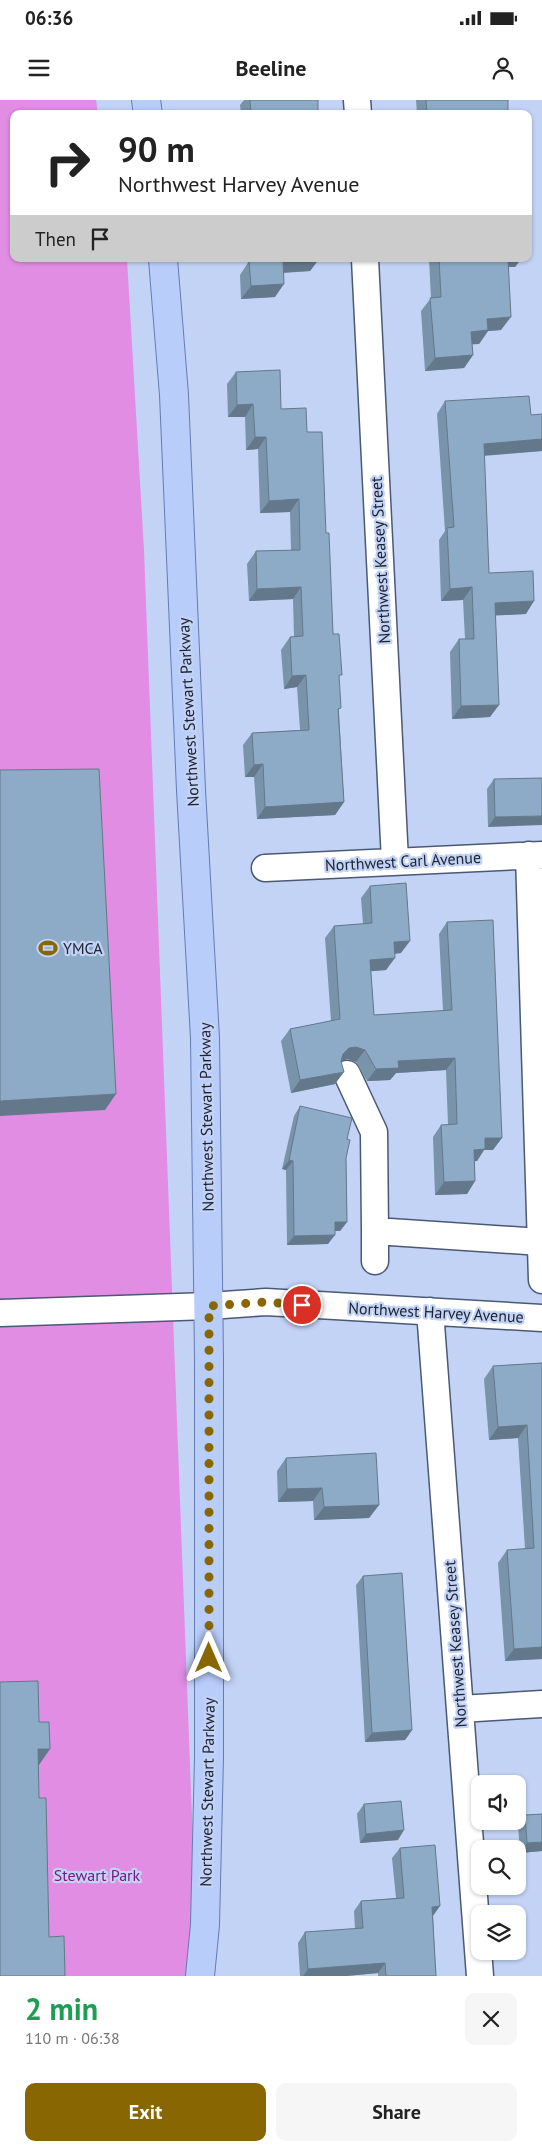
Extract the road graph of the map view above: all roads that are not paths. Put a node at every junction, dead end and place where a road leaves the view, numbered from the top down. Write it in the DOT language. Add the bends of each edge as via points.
graph roads {
  1 [pos="163,262"];
  2 [pos="365,262"];
  3 [pos="536,855"];
  4 [pos="395,861"];
  5 [pos="265,868"];
  6 [pos="347,1074"];
  7 [pos="375,1231"];
  8 [pos="540,1242"];
  9 [pos="375,1261"];
  10 [pos="542,1280"];
  11 [pos="209,1306"];
  12 [pos="430,1312"];
  13 [pos="0,1313"];
  14 [pos="542,1318"];
  15 [pos="542,1704"];
  16 [pos="460,1709"];
  17 [pos="200,1976"];
  18 [pos="480,1976"];
  1 -- 11 [label="main road, Northwest Stewart Parkway" via="174,396 205,1038"];
  2 -- 4 [label="street, Northwest Keasey Street"];
  3 -- 4 [label="street, Northwest Carl Avenue"];
  3 -- 8 [label="street"];
  4 -- 5 [label="street, Northwest Carl Avenue"];
  6 -- 7 [label="street" via="374,1132"];
  7 -- 8 [label="street"];
  7 -- 9 [label="street"];
  8 -- 10 [label="street"];
  11 -- 12 [label="street, Northwest Harvey Avenue" via="266,1302"];
  11 -- 13 [label="street, Northwest Harvey Avenue"];
  11 -- 17 [label="main road, Northwest Stewart Parkway" via="208,1834"];
  12 -- 14 [label="street, Northwest Harvey Avenue"];
  12 -- 16 [label="street, Northwest Keasey Street"];
  15 -- 16 [label="street"];
  16 -- 18 [label="street, Northwest Keasey Street"];
}
